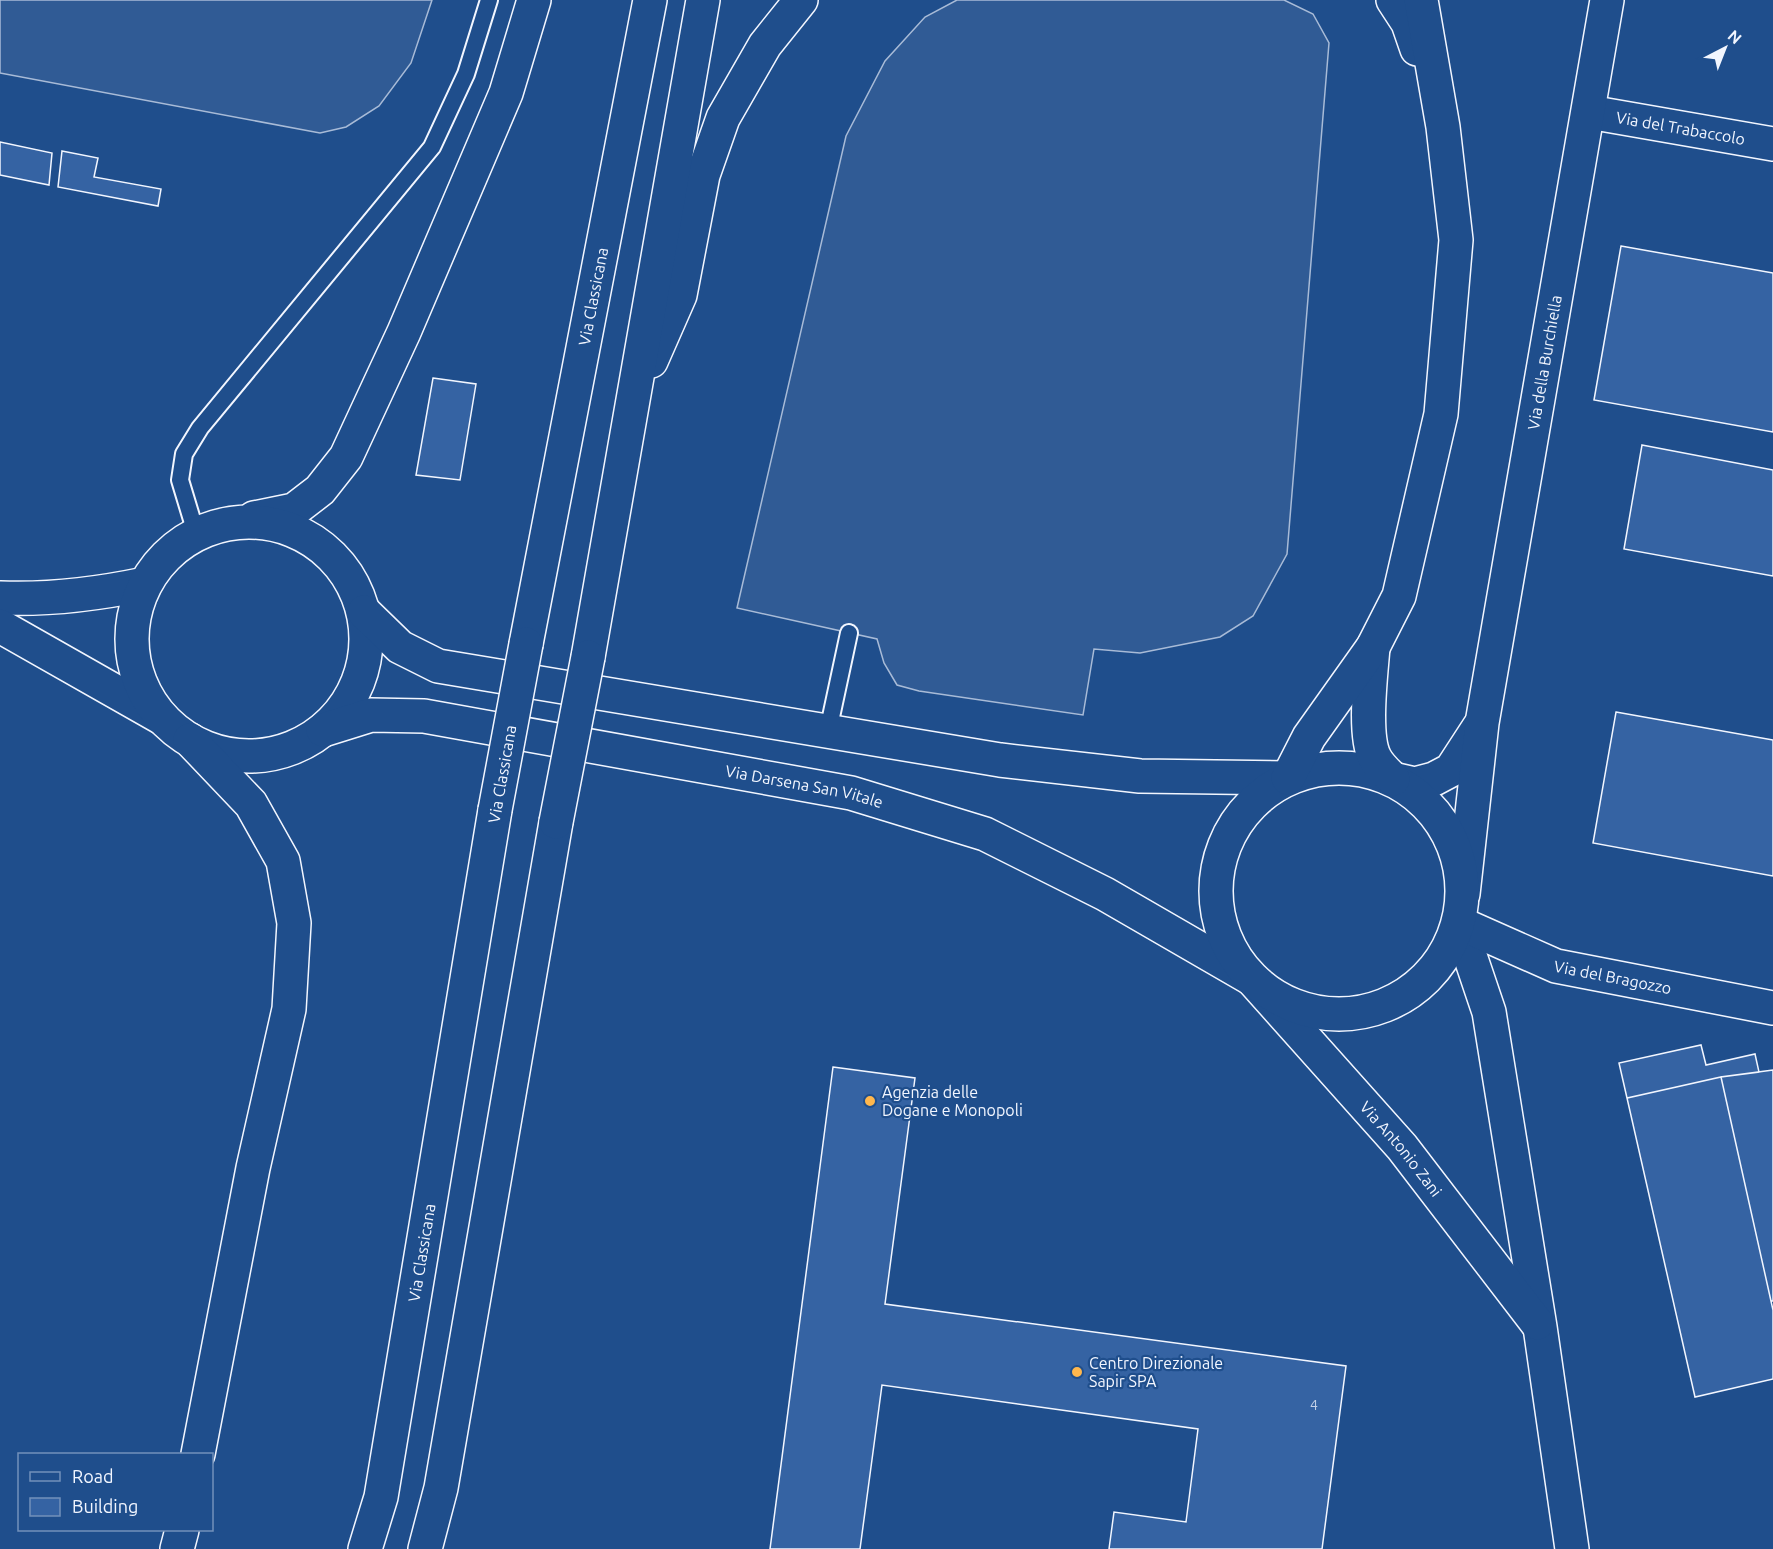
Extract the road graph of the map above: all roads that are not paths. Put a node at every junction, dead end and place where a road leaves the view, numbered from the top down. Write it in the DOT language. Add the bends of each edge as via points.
graph roads {
  1 [pos="489,0"];
  2 [pos="534,0"];
  3 [pos="650,0"];
  4 [pos="703,0"];
  5 [pos="801,0"];
  6 [pos="1393,0"];
  7 [pos="1421,0"];
  8 [pos="1607,0"];
  9 [pos="1590,112"];
  10 [pos="1443,127"];
  11 [pos="1773,144"];
  12 [pos="630,410"];
  13 [pos="237,522"];
  14 [pos="196,533"];
  15 [pos="145,584"];
  16 [pos="0,598"];
  17 [pos="364,612"];
  18 [pos="0,626"];
  19 [pos="849,633"];
  20 [pos="1373,647"];
  21 [pos="162,718"];
  22 [pos="1482,723"];
  23 [pos="324,730"];
  24 [pos="828,731"];
  25 [pos="190,740"];
  26 [pos="1288,777"];
  27 [pos="1393,780"];
  28 [pos="1461,908"];
  29 [pos="1252,979"];
  30 [pos="1773,1008"];
  31 [pos="1540,1327"];
  32 [pos="198,1453"];
  33 [pos="182,1531"];
  34 [pos="177,1549"];
  35 [pos="365,1549"];
  36 [pos="425,1549"];
  37 [pos="1572,1549"];
  1 -- 14 [label="lane" via="466,74 432,147 200,428 184,454 180,480"];
  2 -- 13 [label="main road" via="506,93 346,458 320,490 294,510"];
  3 -- 35 [label="main road, Via Classicana, bridge" via="495,810 381,1497"];
  4 -- 12 [label="main road"];
  5 -- 12 [label="main road" via="765,45 723,118 703,175 680,295"];
  6 -- 10 [label="main road" via="1408,23"];
  7 -- 10 [label="main road"];
  8 -- 9 [label="main road, Via della Burchiella"];
  9 -- 11 [label="main road, Via del Trabaccolo"];
  9 -- 22 [label="main road, Via della Burchiella"];
  10 -- 20 [label="main road" via="1456,240 1441,414 1400,596"];
  12 -- 36 [label="main road, bridge" via="441,1488"];
  13 -- 14 [label="main road, Via Darsena San Vitale"];
  13 -- 17 [label="main road, Via Darsena San Vitale" via="274,524 309,537 350,576"];
  14 -- 15 [label="main road, Via Darsena San Vitale" via="166,555"];
  15 -- 16 [label="main road" via="94,594"];
  15 -- 21 [label="main road, Via Darsena San Vitale" via="133,618 132,653 142,688"];
  17 -- 23 [label="main road, Via Darsena San Vitale" via="367,645 361,677 346,706"];
  17 -- 24 [label="main road, Via Darsena San Vitale" via="400,647 438,666"];
  18 -- 21 [label="main road, Via Darsena San Vitale"];
  19 -- 24 [label="lane"];
  20 -- 26 [label="main road" via="1309,737"];
  20 -- 27 [label="main road" via="1371,746 1375,758"];
  21 -- 25 [label="main road, Via Darsena San Vitale"];
  22 -- 27 [label="main road, Via della Burchiella" via="1451,770 1415,784"];
  22 -- 28 [label="main road, Via della Burchiella"];
  23 -- 25 [label="main road, Via Darsena San Vitale" via="293,748 258,756 223,753"];
  23 -- 29 [label="main road, Via Darsena San Vitale" via="371,715 424,716 851,793 985,834 1105,894"];
  24 -- 26 [label="main road, Via Darsena San Vitale" via="1000,760 1140,776"];
  25 -- 32 [label="main road" via="251,804 283,861 294,924 289,1009"];
  26 -- 27 [label="main road" via="1323,768 1359,768"];
  26 -- 29 [label="main road" via="1255,800 1231,831 1217,869 1216,908 1228,947"];
  27 -- 28 [label="main road" via="1422,799 1445,826 1459,859"];
  28 -- 29 [label="main road" via="1445,957 1421,985 1389,1005 1354,1015 1317,1013 1282,1001"];
  28 -- 30 [label="main road, Via del Bragozzo" via="1556,966"];
  28 -- 31 [label="main road, Via Antonio Zani" via="1489,1012"];
  29 -- 31 [label="main road, Via Antonio Zani" via="1402,1147"];
  31 -- 37 [label="main road, Via Antonio Zani"];
  33 -- 34 [label="main road"];
}
